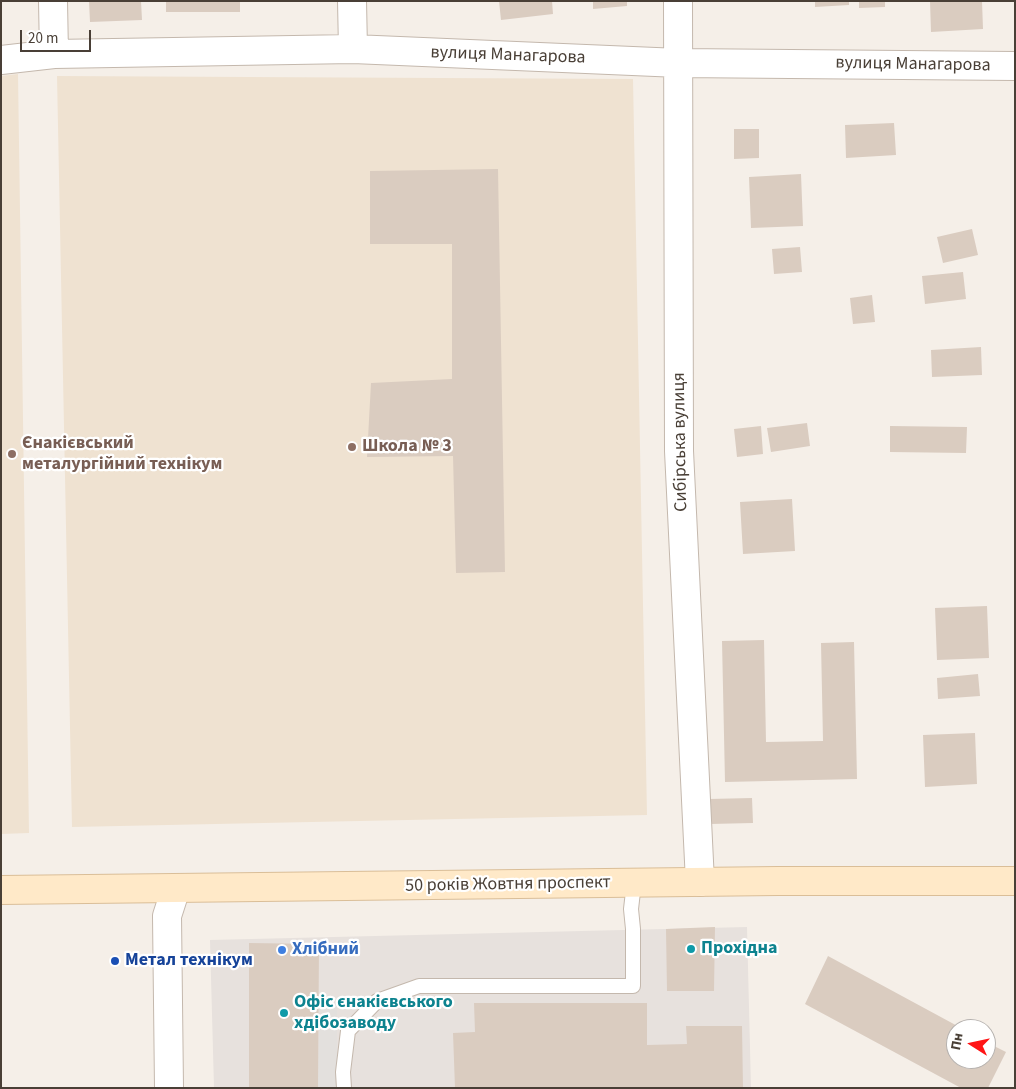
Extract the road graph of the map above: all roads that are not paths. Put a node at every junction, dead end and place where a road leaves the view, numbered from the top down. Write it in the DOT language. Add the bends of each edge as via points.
graph roads {
  1 [pos="53,1"];
  2 [pos="352,1"];
  3 [pos="678,1"];
  4 [pos="353,49"];
  5 [pos="54,54"];
  6 [pos="1,60"];
  7 [pos="679,62"];
  8 [pos="1015,66"];
  9 [pos="1015,881"];
  10 [pos="700,882"];
  11 [pos="634,883"];
  12 [pos="176,888"];
  13 [pos="1,890"];
  14 [pos="169,1088"];
  15 [pos="344,1088"];
  1 -- 5 [label="street"];
  2 -- 4 [label="street"];
  3 -- 7 [label="street, Сибірська вулиця"];
  4 -- 5 [label="street, вулиця Манагарова"];
  4 -- 7 [label="street, вулиця Манагарова"];
  5 -- 6 [label="street, вулиця Манагарова"];
  7 -- 8 [label="street, вулиця Манагарова"];
  7 -- 10 [label="street, Сибірська вулиця" via="679,451"];
  9 -- 10 [label="street, 50 років Жовтня проспект"];
  10 -- 11 [label="street, 50 років Жовтня проспект"];
  11 -- 12 [label="street, 50 років Жовтня проспект"];
  11 -- 15 [label="lane" via="631,909 633,986 419,986 377,1001 348,1031"];
  12 -- 13 [label="street, 50 років Жовтня проспект"];
  12 -- 14 [label="street" via="167,916"];
}
